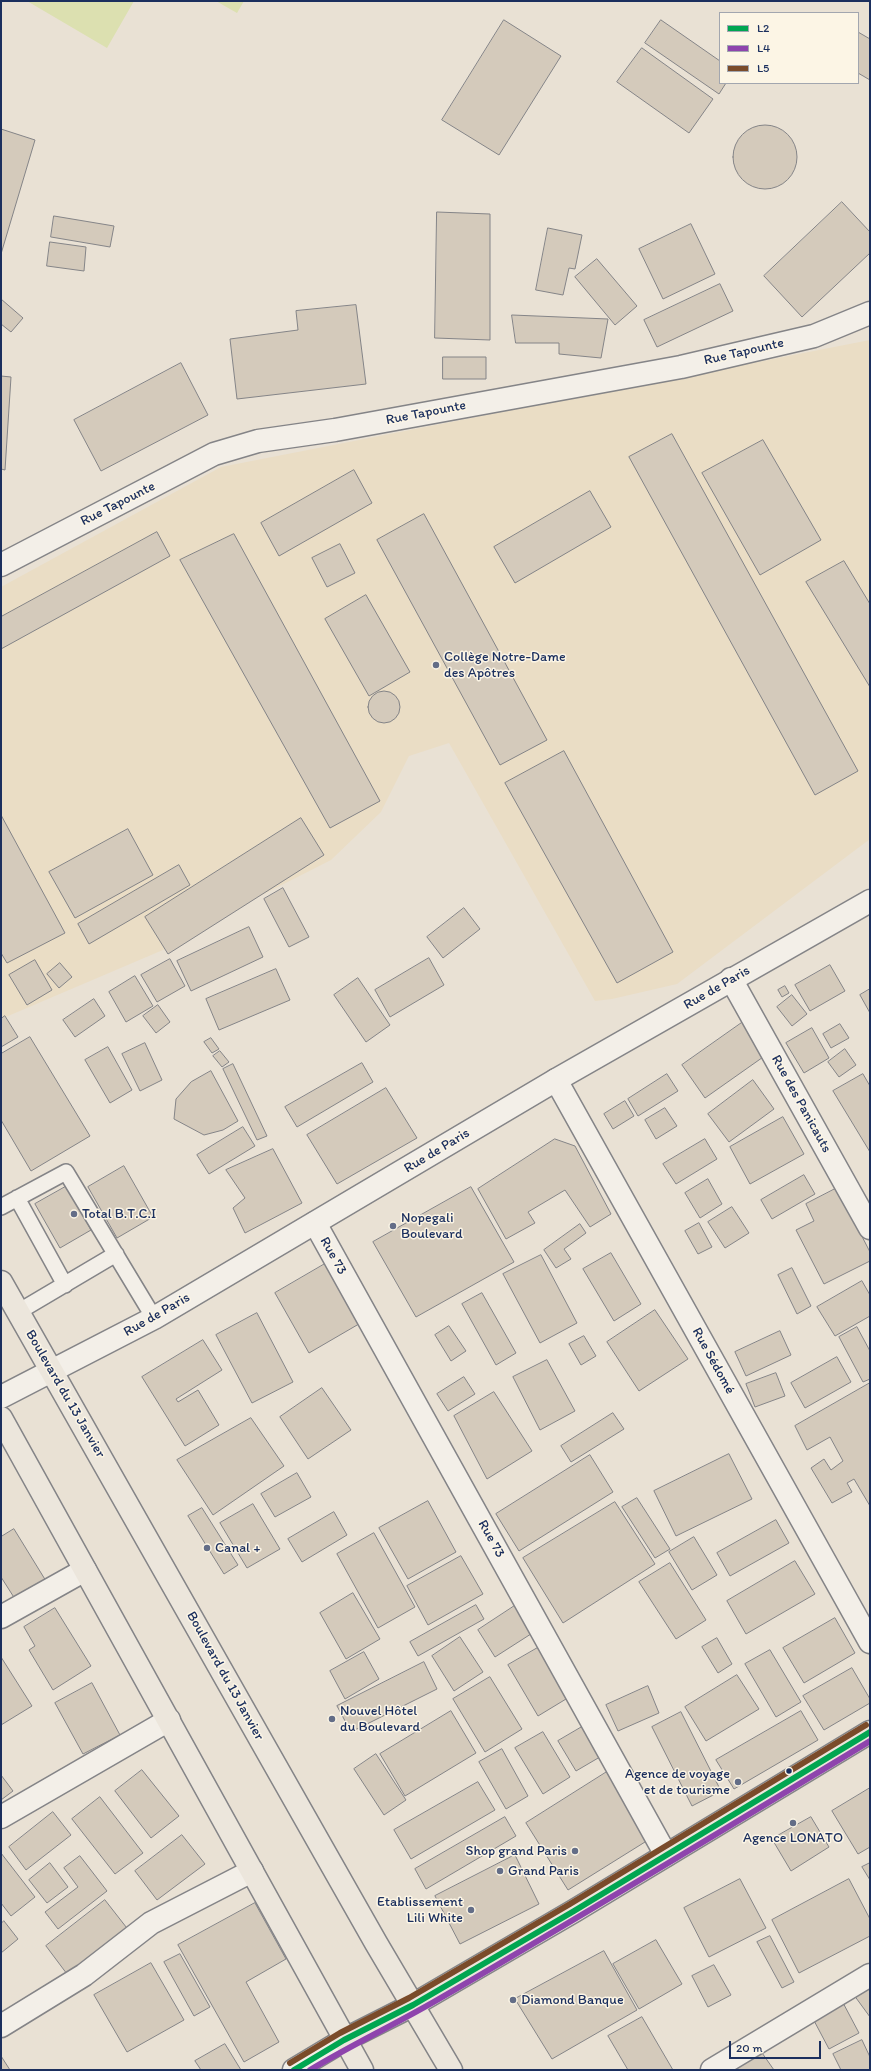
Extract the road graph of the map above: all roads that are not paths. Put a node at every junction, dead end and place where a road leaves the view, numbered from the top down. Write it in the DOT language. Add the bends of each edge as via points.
graph roads {
  1 [pos="870,313"];
  2 [pos="1,565"];
  3 [pos="870,901"];
  4 [pos="731,979"];
  5 [pos="556,1080"];
  6 [pos="17,1198"];
  7 [pos="1,1207"];
  8 [pos="315,1223"];
  9 [pos="870,1228"];
  10 [pos="116,1254"];
  11 [pos="1,1282"];
  12 [pos="65,1285"];
  13 [pos="18,1312"];
  14 [pos="154,1318"];
  15 [pos="53,1371"];
  16 [pos="1,1397"];
  17 [pos="1,1418"];
  18 [pos="85,1570"];
  19 [pos="1,1617"];
  20 [pos="870,1642"];
  21 [pos="169,1720"];
  22 [pos="870,1732"];
  23 [pos="1,1817"];
  24 [pos="666,1855"];
  25 [pos="252,1872"];
  26 [pos="870,1975"];
  27 [pos="413,2005"];
  28 [pos="1,2026"];
  29 [pos="344,2040"];
  30 [pos="294,2070"];
  31 [pos="362,2070"];
  32 [pos="451,2070"];
  33 [pos="712,2070"];
  1 -- 2 [label="street, Rue Tapounte" via="814,336 681,367 335,430 258,441 214,454"];
  3 -- 4 [label="street, Rue de Paris"];
  4 -- 5 [label="street, Rue de Paris"];
  4 -- 9 [label="street, Rue des Panicauts"];
  5 -- 8 [label="street, Rue de Paris"];
  5 -- 20 [label="street, Rue Sédomé"];
  6 -- 7 [label="lane"];
  6 -- 10 [label="lane" via="66,1172"];
  6 -- 12 [label="lane"];
  8 -- 14 [label="street, Rue de Paris"];
  8 -- 24 [label="street, Rue 73"];
  10 -- 12 [label="lane"];
  10 -- 14 [label="lane"];
  11 -- 13 [label="highway, Boulevard du 13 Janvier"];
  12 -- 13 [label="lane"];
  13 -- 15 [label="highway, Boulevard du 13 Janvier"];
  14 -- 15 [label="street, Rue de Paris"];
  15 -- 16 [label="street, Rue de Paris"];
  15 -- 27 [label="highway, Boulevard du 13 Janvier"];
  17 -- 18 [label="highway"];
  18 -- 19 [label="street"];
  18 -- 21 [label="highway"];
  21 -- 23 [label="street"];
  21 -- 25 [label="highway"];
  22 -- 24 [label="highway"];
  24 -- 27 [label="highway"];
  25 -- 28 [label="street" via="151,1923 84,1975"];
  25 -- 29 [label="highway"];
  26 -- 33 [label="street"];
  27 -- 29 [label="highway"];
  27 -- 32 [label="highway, Boulevard du 13 Janvier"];
  29 -- 30 [label="street"];
  29 -- 31 [label="highway"];
}
